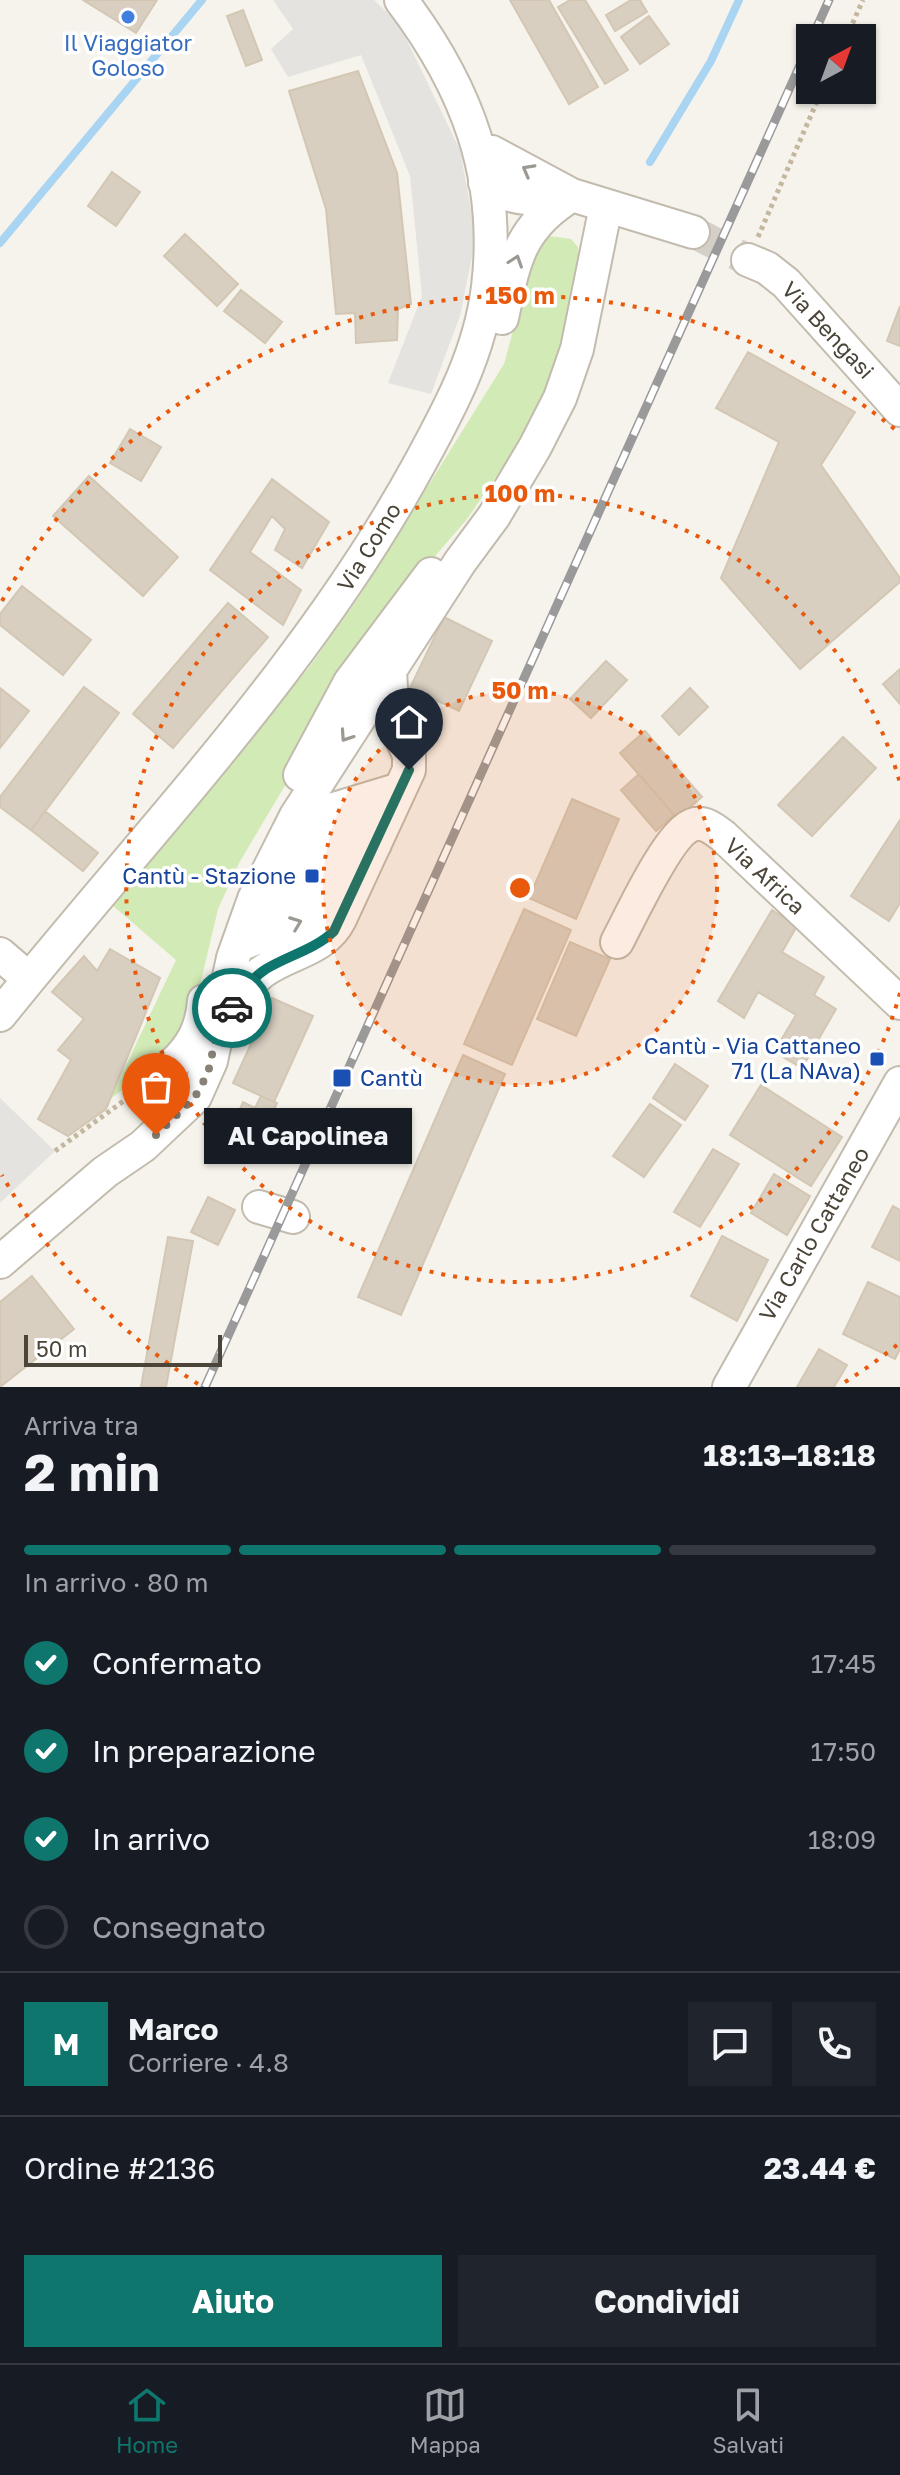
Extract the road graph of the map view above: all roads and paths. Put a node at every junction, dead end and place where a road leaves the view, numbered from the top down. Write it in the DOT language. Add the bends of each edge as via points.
graph roads {
  1 [pos="401,0"];
  2 [pos="863,0"];
  3 [pos="852,24"];
  4 [pos="816,104"];
  5 [pos="481,151"];
  6 [pos="485,183"];
  7 [pos="591,201"];
  8 [pos="693,232"];
  9 [pos="748,260"];
  10 [pos="463,380"];
  11 [pos="900,410"];
  12 [pos="390,672"];
  13 [pos="395,801"];
  14 [pos="368,858"];
  15 [pos="271,878"];
  16 [pos="347,903"];
  17 [pos="255,911"];
  18 [pos="617,942"];
  19 [pos="244,943"];
  20 [pos="0,954"];
  21 [pos="29,979"];
  22 [pos="900,1003"];
  23 [pos="0,1015"];
  24 [pos="218,1027"];
  25 [pos="172,1065"];
  26 [pos="900,1083"];
  27 [pos="55,1151"];
  28 [pos="259,1207"];
  29 [pos="293,1217"];
  30 [pos="0,1262"];
  31 [pos="729,1387"];
  1 -- 5 [label="street, Via Como" via="442,62"];
  2 -- 3 [label="path"];
  4 -- 9 [label="path"];
  5 -- 6 [label="street, Via Como"];
  7 -- 5 [label="street, one-way"];
  6 -- 7 [label="street" via="519,199"];
  6 -- 10 [label="street, Via Como" via="488,288"];
  7 -- 8 [label="street"];
  10 -- 7 [label="street, one-way" via="496,342 522,245 545,214"];
  7 -- 12 [label="street" via="577,349 560,398 494,516"];
  7 -- 25 [label="street" via="578,306 562,368 543,409 481,509 337,702 240,890 206,979 199,1030"];
  9 -- 11 [label="street, Via Bengasi" via="786,283"];
  10 -- 21 [label="street, Via Como" via="380,535 294,659"];
  12 -- 13 [label="street" via="393,719 409,755 409,770"];
  12 -- 24 [label="street, one-way" via="296,816 254,899 233,958"];
  13 -- 14 [label="street"];
  13 -- 15 [label="street" via="286,849"];
  14 -- 15 [label="street"];
  14 -- 16 [label="street"];
  14 -- 17 [label="street"];
  15 -- 17 [label="street"];
  19 -- 16 [label="street, one-way"];
  16 -- 24 [label="street" via="334,931 264,970"];
  17 -- 19 [label="street"];
  18 -- 22 [label="street, Via Africa" via="668,848 684,829 704,824"];
  19 -- 24 [label="street"];
  20 -- 21 [label="street"];
  21 -- 23 [label="street, Via Como"];
  24 -- 30 [label="street" via="208,1073 195,1097"];
  25 -- 27 [label="path"];
  26 -- 31 [label="street, Via Carlo Cattaneo"];
  28 -- 29 [label="street"];
}
